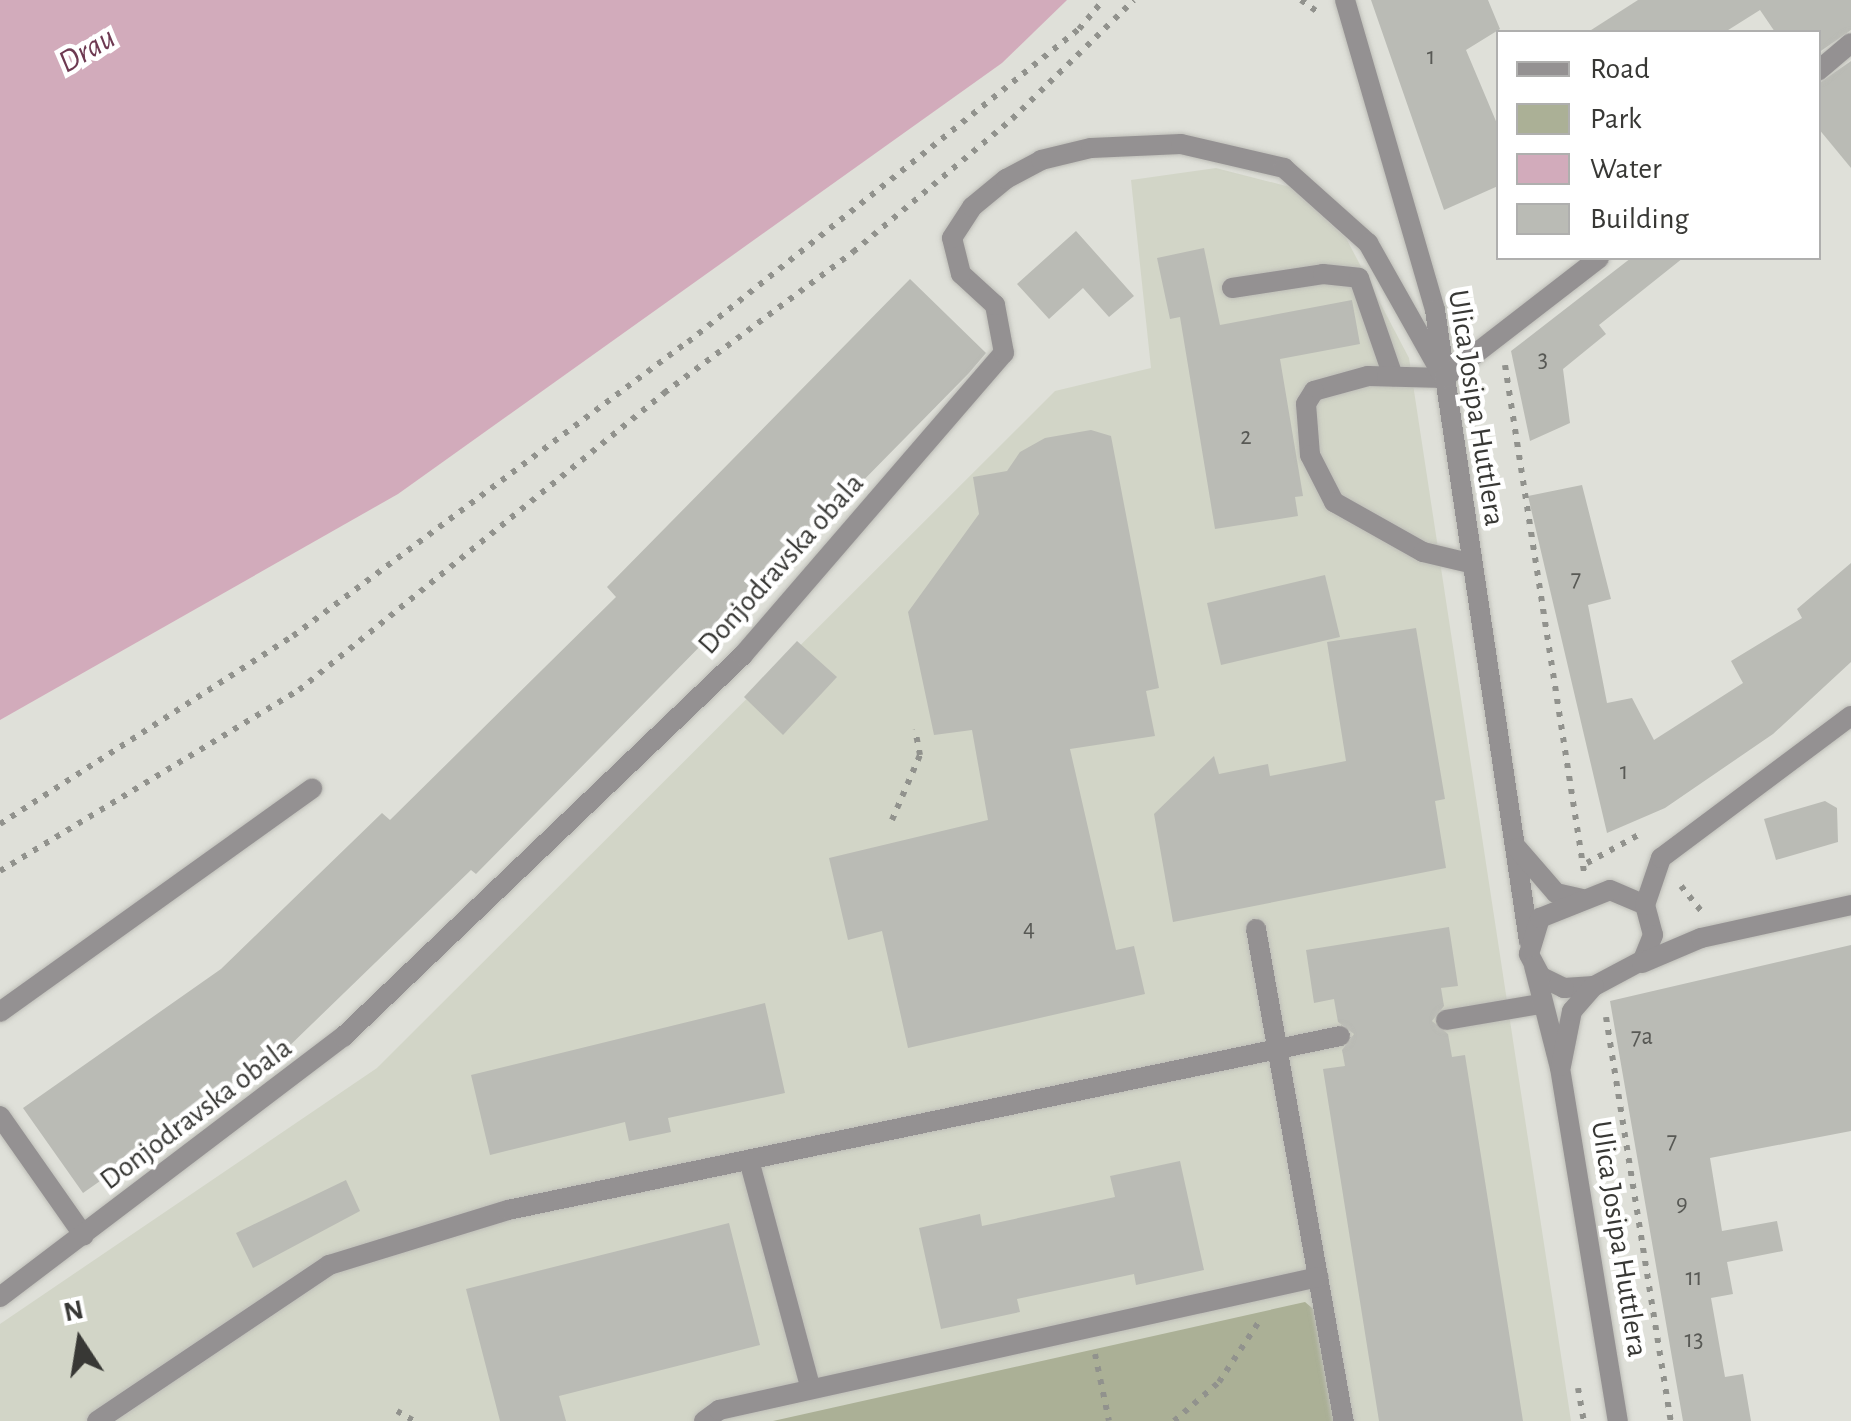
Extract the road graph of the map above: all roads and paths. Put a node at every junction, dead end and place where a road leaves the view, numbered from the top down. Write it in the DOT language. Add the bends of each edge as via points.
graph roads {
  1 [pos="1102,0"];
  2 [pos="1134,0"];
  3 [pos="1301,0"];
  4 [pos="1345,0"];
  5 [pos="1312,12"];
  6 [pos="1851,43"];
  7 [pos="1821,68"];
  8 [pos="1595,260"];
  9 [pos="1232,288"];
  10 [pos="1500,332"];
  11 [pos="1393,376"];
  12 [pos="1444,378"];
  13 [pos="1469,563"];
  14 [pos="1851,716"];
  15 [pos="915,729"];
  16 [pos="312,789"];
  17 [pos="892,820"];
  18 [pos="0,824"];
  19 [pos="1508,833"];
  20 [pos="1642,833"];
  21 [pos="1661,858"];
  22 [pos="0,870"];
  23 [pos="1585,898"];
  24 [pos="1851,905"];
  25 [pos="1648,913"];
  26 [pos="1706,916"];
  27 [pos="1256,929"];
  28 [pos="1701,938"];
  29 [pos="1529,940"];
  30 [pos="1638,965"];
  31 [pos="1534,966"];
  32 [pos="1598,984"];
  33 [pos="1540,1004"];
  34 [pos="0,1012"];
  35 [pos="1446,1020"];
  36 [pos="1340,1036"];
  37 [pos="1276,1048"];
  38 [pos="1560,1068"];
  39 [pos="0,1116"];
  40 [pos="750,1160"];
  41 [pos="84,1236"];
  42 [pos="1318,1277"];
  43 [pos="1283,1285"];
  44 [pos="0,1298"];
  45 [pos="1090,1328"];
  46 [pos="811,1389"];
  47 [pos="396,1411"];
  48 [pos="98,1421"];
  49 [pos="414,1421"];
  50 [pos="704,1421"];
  51 [pos="1109,1421"];
  52 [pos="1174,1421"];
  53 [pos="1344,1421"];
  54 [pos="1618,1421"];
  55 [pos="1671,1421"];
  1 -- 18 [label="path" via="1079,29 688,342 292,636"];
  2 -- 22 [label="path" via="1012,119 853,252 664,393 299,690"];
  3 -- 5 [label="path"];
  4 -- 12 [label="street, Ulica Josipa Huttlera" via="1435,310"];
  6 -- 7 [label="street"];
  8 -- 10 [label="street"];
  9 -- 11 [label="street" via="1323,274 1359,278"];
  10 -- 12 [label="street"];
  10 -- 23 [label="path"];
  11 -- 12 [label="street"];
  11 -- 13 [label="street" via="1314,391 1306,404 1310,456 1334,502 1423,552"];
  12 -- 13 [label="street, Ulica Josipa Huttlera"];
  12 -- 41 [label="street, Donjodravska obala" via="1368,243 1284,168 1181,144 1091,148 1041,160 1006,179 972,207 952,238 952,260 995,305 1004,328 1004,353 987,379 743,655 343,1038"];
  13 -- 19 [label="street, Ulica Josipa Huttlera"];
  14 -- 21 [label="street"];
  15 -- 17 [label="path" via="920,756"];
  16 -- 34 [label="street"];
  19 -- 23 [label="street, Ulica Josipa Huttlera" via="1537,878"];
  19 -- 29 [label="street, Ulica Josipa Huttlera"];
  20 -- 21 [label="path"];
  21 -- 25 [label="street"];
  21 -- 26 [label="path"];
  23 -- 25 [label="street" via="1624,890"];
  23 -- 29 [label="street" via="1540,918"];
  24 -- 28 [label="street"];
  25 -- 28 [label="street"];
  25 -- 30 [label="street" via="1650,948"];
  27 -- 37 [label="street"];
  28 -- 30 [label="street"];
  29 -- 31 [label="street"];
  30 -- 32 [label="street"];
  31 -- 32 [label="street" via="1564,988"];
  31 -- 33 [label="street, Ulica Josipa Huttlera"];
  32 -- 38 [label="street, Ulica Josipa Huttlera" via="1572,1011"];
  32 -- 55 [label="path"];
  33 -- 35 [label="street"];
  33 -- 38 [label="street, Ulica Josipa Huttlera"];
  36 -- 37 [label="street"];
  37 -- 40 [label="street"];
  37 -- 42 [label="street"];
  38 -- 54 [label="street, Ulica Josipa Huttlera"];
  39 -- 41 [label="street"];
  40 -- 46 [label="street"];
  40 -- 48 [label="street" via="508,1210 329,1265"];
  41 -- 44 [label="street, Donjodravska obala"];
  42 -- 43 [label="street"];
  42 -- 53 [label="street"];
  43 -- 45 [label="street"];
  43 -- 52 [label="path" via="1219,1382"];
  45 -- 46 [label="street"];
  45 -- 51 [label="path"];
  46 -- 50 [label="street" via="719,1410"];
  47 -- 49 [label="path"];
}
